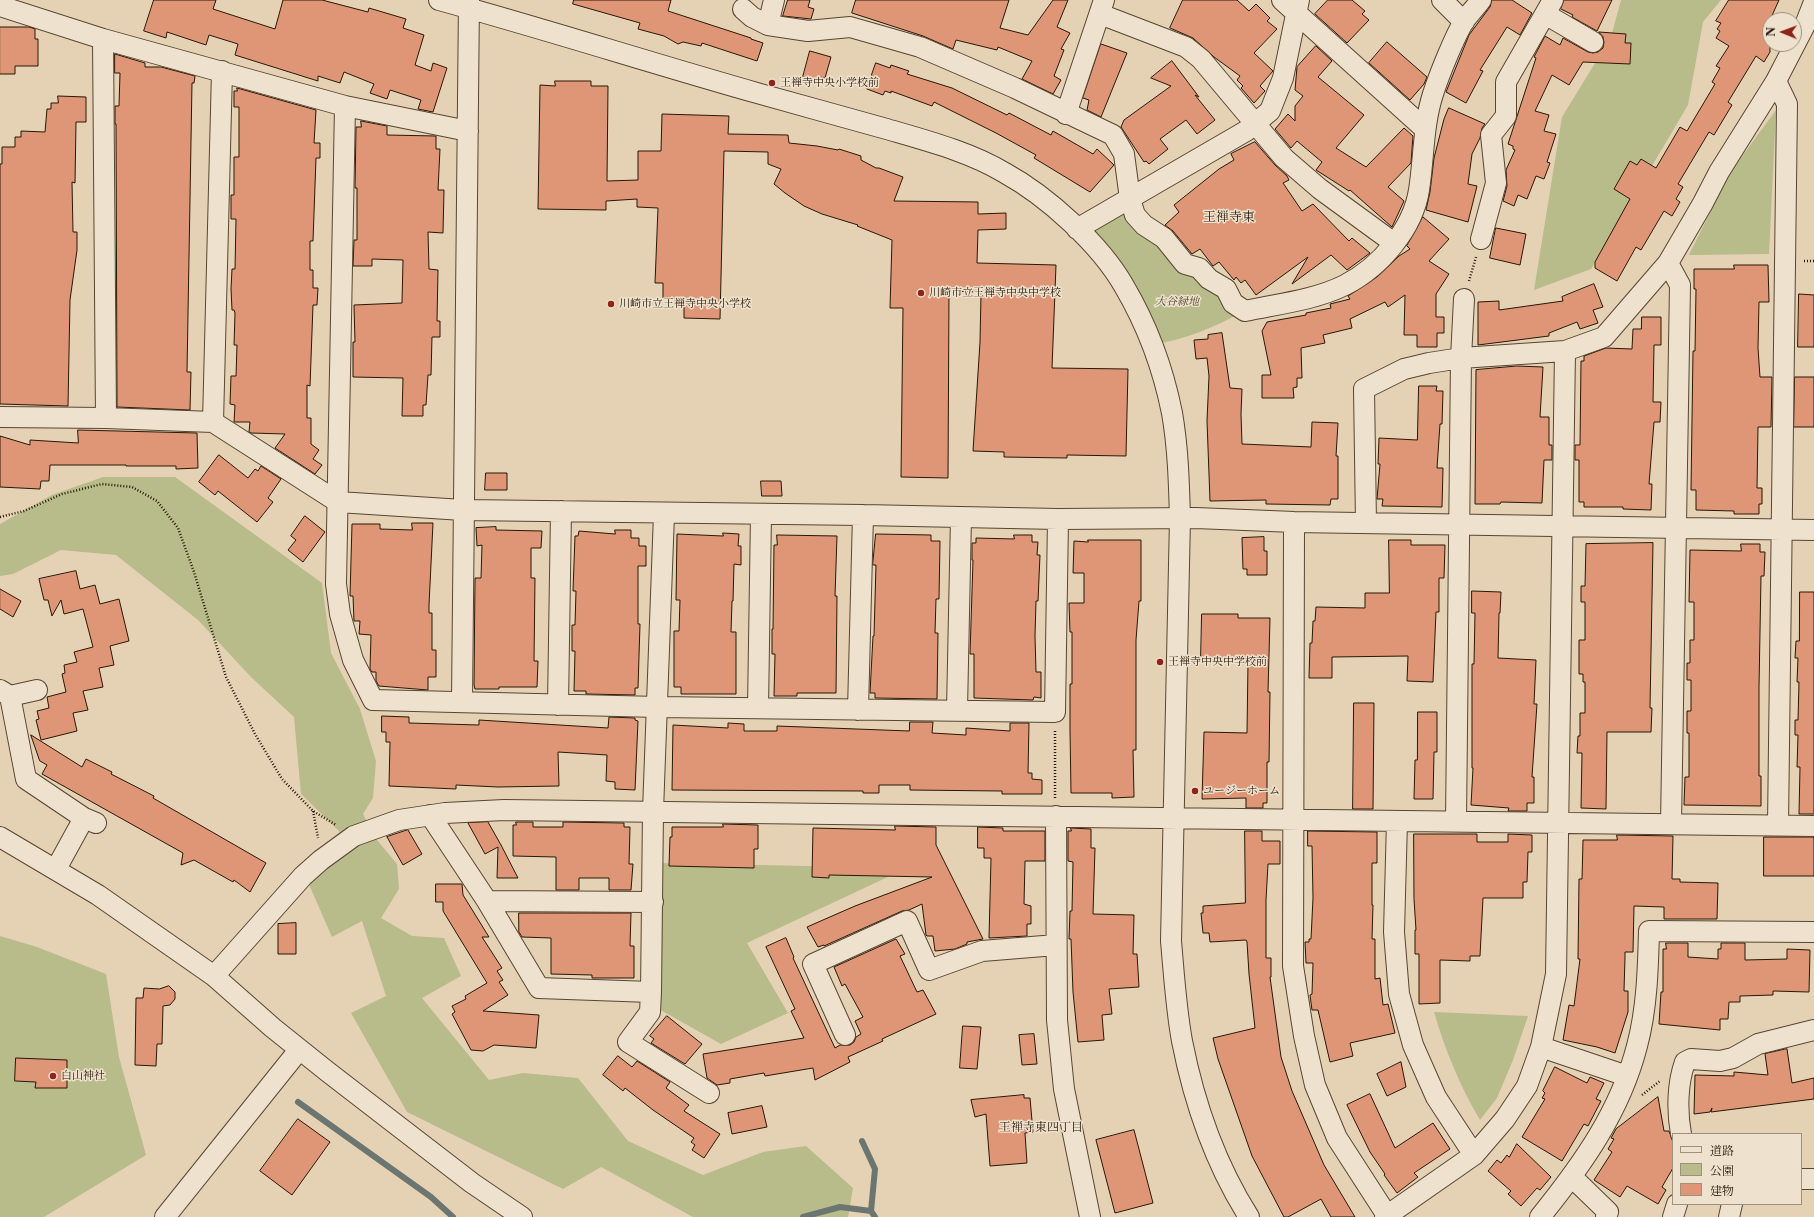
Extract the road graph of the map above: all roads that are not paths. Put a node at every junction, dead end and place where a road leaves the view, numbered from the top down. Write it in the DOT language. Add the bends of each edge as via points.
graph roads {
  1 [pos="439,0"];
  2 [pos="774,0"];
  3 [pos="1442,0"];
  4 [pos="1481,0"];
  5 [pos="1814,2"];
  6 [pos="469,4"];
  7 [pos="1292,4"];
  8 [pos="0,6"];
  9 [pos="1102,7"];
  10 [pos="1549,7"];
  11 [pos="743,9"];
  12 [pos="1464,22"];
  13 [pos="768,25"];
  14 [pos="103,39"];
  15 [pos="1593,42"];
  16 [pos="222,71"];
  17 [pos="1776,81"];
  18 [pos="345,106"];
  19 [pos="1066,114"];
  20 [pos="1254,124"];
  21 [pos="1425,129"];
  22 [pos="468,132"];
  23 [pos="1130,199"];
  24 [pos="1077,229"];
  25 [pos="1481,239"];
  26 [pos="1394,243"];
  27 [pos="1668,263"];
  28 [pos="1464,299"];
  29 [pos="1565,351"];
  30 [pos="1461,358"];
  31 [pos="0,417"];
  32 [pos="106,418"];
  33 [pos="213,422"];
  34 [pos="338,502"];
  35 [pos="463,510"];
  36 [pos="562,511"];
  37 [pos="664,514"];
  38 [pos="761,514"];
  39 [pos="863,515"];
  40 [pos="961,517"];
  41 [pos="1180,518"];
  42 [pos="1058,519"];
  43 [pos="1294,522"];
  44 [pos="1366,524"];
  45 [pos="1459,525"];
  46 [pos="1562,526"];
  47 [pos="1677,528"];
  48 [pos="1783,529"];
  49 [pos="1814,530"];
  50 [pos="37,690"];
  51 [pos="5,693"];
  52 [pos="462,701"];
  53 [pos="558,705"];
  54 [pos="658,707"];
  55 [pos="758,708"];
  56 [pos="858,710"];
  57 [pos="957,710"];
  58 [pos="653,811"];
  59 [pos="430,815"];
  60 [pos="1056,816"];
  61 [pos="1174,818"];
  62 [pos="1293,819"];
  63 [pos="1397,821"];
  64 [pos="1456,821"];
  65 [pos="1558,823"];
  66 [pos="1671,824"];
  67 [pos="1778,825"];
  68 [pos="1814,826"];
  69 [pos="0,837"];
  70 [pos="56,870"];
  71 [pos="487,901"];
  72 [pos="652,902"];
  73 [pos="1814,932"];
  74 [pos="1056,945"];
  75 [pos="214,976"];
  76 [pos="651,992"];
  77 [pos="1814,1030"];
  78 [pos="845,1035"];
  79 [pos="1541,1047"];
  80 [pos="300,1050"];
  81 [pos="1627,1076"];
  82 [pos="709,1092"];
  83 [pos="1681,1133"];
  84 [pos="1474,1155"];
  85 [pos="1572,1177"];
  86 [pos="1802,1179"];
  87 [pos="1814,1179"];
  88 [pos="1677,1205"];
  89 [pos="1732,1205"];
  90 [pos="1387,1216"];
  91 [pos="165,1217"];
  92 [pos="522,1217"];
  93 [pos="1090,1217"];
  94 [pos="1249,1217"];
  95 [pos="1540,1217"];
  96 [pos="1606,1217"];
  97 [pos="1673,1217"];
  98 [pos="1729,1217"];
  1 -- 6 [label="street"];
  2 -- 13 [label="street"];
  3 -- 12 [label="street"];
  4 -- 12 [label="street"];
  5 -- 17 [label="street"];
  6 -- 22 [label="street"];
  6 -- 24 [label="street" via="707,79 963,153 1005,172 1036,193"];
  7 -- 20 [label="street" via="1283,78 1270,111"];
  7 -- 21 [label="street"];
  8 -- 14 [label="street"];
  9 -- 19 [label="street"];
  9 -- 20 [label="street" via="1186,47 1201,59"];
  10 -- 15 [label="street"];
  10 -- 25 [label="street" via="1506,82 1506,116 1491,135 1496,183"];
  11 -- 13 [label="street"];
  12 -- 21 [label="street" via="1433,94"];
  13 -- 19 [label="street" via="808,31 850,27 920,48 1015,88"];
  14 -- 16 [label="street"];
  14 -- 32 [label="street"];
  16 -- 18 [label="street"];
  16 -- 33 [label="street"];
  17 -- 27 [label="street" via="1719,172"];
  17 -- 48 [label="street" via="1787,104"];
  18 -- 22 [label="street"];
  18 -- 34 [label="street"];
  19 -- 23 [label="street" via="1113,134 1124,154"];
  20 -- 23 [label="street"];
  20 -- 26 [label="street" via="1284,158 1320,189"];
  21 -- 26 [label="street" via="1419,191 1408,224"];
  22 -- 35 [label="street"];
  23 -- 24 [label="street"];
  23 -- 26 [label="street" via="1135,215 1144,225 1164,238 1185,264 1199,268 1209,279 1226,289 1233,303 1245,311 1320,295 1346,285 1382,258"];
  24 -- 41 [label="street" via="1123,284 1153,347 1172,415"];
  27 -- 29 [label="street" via="1604,337"];
  27 -- 47 [label="street" via="1680,285"];
  28 -- 30 [label="street"];
  29 -- 30 [label="street"];
  29 -- 46 [label="street"];
  30 -- 44 [label="street" via="1404,369 1364,389"];
  30 -- 45 [label="street"];
  31 -- 32 [label="street"];
  32 -- 33 [label="street"];
  33 -- 34 [label="street"];
  34 -- 35 [label="street"];
  34 -- 52 [label="street" via="336,584 340,614 353,660 373,700"];
  35 -- 36 [label="street"];
  35 -- 52 [label="street"];
  36 -- 37 [label="street"];
  36 -- 53 [label="street"];
  37 -- 38 [label="street"];
  37 -- 54 [label="street"];
  38 -- 39 [label="street"];
  38 -- 55 [label="street"];
  39 -- 40 [label="street"];
  39 -- 56 [label="street"];
  40 -- 42 [label="street"];
  40 -- 57 [label="street"];
  41 -- 42 [label="street"];
  41 -- 43 [label="street"];
  41 -- 61 [label="street"];
  42 -- 57 [label="street" via="1055,712"];
  43 -- 44 [label="street"];
  43 -- 62 [label="street"];
  44 -- 45 [label="street"];
  45 -- 46 [label="street"];
  45 -- 64 [label="street"];
  46 -- 47 [label="street"];
  46 -- 65 [label="street"];
  47 -- 48 [label="street"];
  47 -- 66 [label="street"];
  48 -- 49 [label="street"];
  48 -- 67 [label="street"];
  50 -- 51 [label="street"];
  51 -- 70 [label="street" via="26,779 90,820"];
  52 -- 53 [label="street"];
  53 -- 54 [label="street"];
  54 -- 55 [label="street"];
  54 -- 58 [label="street"];
  55 -- 56 [label="street"];
  56 -- 57 [label="street"];
  58 -- 59 [label="street" via="504,810"];
  58 -- 60 [label="street"];
  58 -- 72 [label="street"];
  59 -- 71 [label="street"];
  59 -- 75 [label="street" via="399,820 354,836 321,860 303,876"];
  60 -- 61 [label="street"];
  60 -- 74 [label="street"];
  61 -- 62 [label="street"];
  61 -- 94 [label="street" via="1171,941 1182,1041 1196,1099 1215,1151"];
  62 -- 63 [label="street"];
  62 -- 90 [label="street" via="1293,966 1315,1085 1337,1138"];
  63 -- 64 [label="street"];
  63 -- 84 [label="street" via="1394,932 1399,994 1413,1045 1436,1097"];
  64 -- 65 [label="street"];
  65 -- 66 [label="street"];
  65 -- 79 [label="street" via="1556,974"];
  66 -- 67 [label="street"];
  67 -- 68 [label="street"];
  69 -- 70 [label="street"];
  70 -- 75 [label="street" via="98,895"];
  71 -- 72 [label="street"];
  71 -- 76 [label="street" via="538,988"];
  72 -- 76 [label="street"];
  73 -- 81 [label="street" via="1649,931 1646,993 1637,1046"];
  74 -- 78 [label="street" via="982,951 929,970 907,921 813,964"];
  74 -- 93 [label="street" via="1057,1020 1064,1089"];
  75 -- 80 [label="street"];
  76 -- 82 [label="street" via="650,1012 628,1042"];
  77 -- 83 [label="street" via="1758,1044 1733,1058 1691,1059 1685,1062 1681,1072 1678,1117"];
  79 -- 81 [label="street"];
  79 -- 84 [label="street" via="1527,1086 1505,1119"];
  80 -- 91 [label="street"];
  80 -- 92 [label="street" via="472,1183"];
  81 -- 85 [label="street" via="1613,1110"];
  84 -- 90 [label="street"];
  85 -- 95 [label="street"];
  85 -- 96 [label="street" via="1608,1212"];
  86 -- 87 [label="street"];
  88 -- 97 [label="street"];
  89 -- 98 [label="street"];
}
